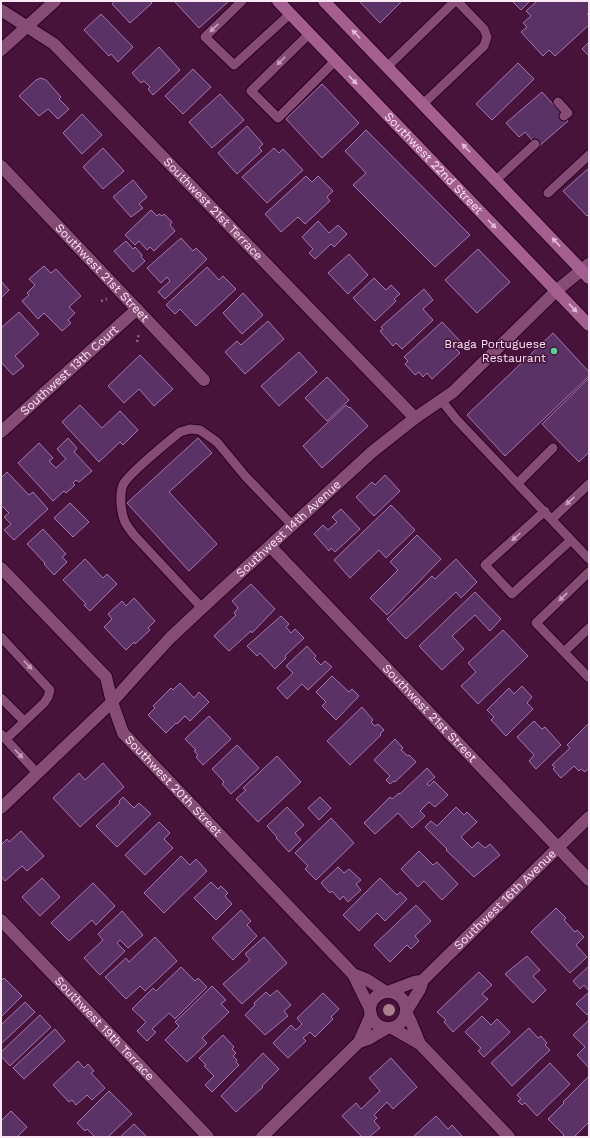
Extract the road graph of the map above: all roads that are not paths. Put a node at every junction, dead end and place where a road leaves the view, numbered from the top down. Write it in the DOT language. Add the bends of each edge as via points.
graph roads {
  1 [pos="55,1"];
  2 [pos="242,1"];
  3 [pos="278,1"];
  4 [pos="324,1"];
  5 [pos="456,1"];
  6 [pos="1,10"];
  7 [pos="290,14"];
  8 [pos="27,26"];
  9 [pos="309,34"];
  10 [pos="1,50"];
  11 [pos="335,61"];
  12 [pos="387,67"];
  13 [pos="558,102"];
  14 [pos="423,104"];
  15 [pos="564,116"];
  16 [pos="535,144"];
  17 [pos="589,155"];
  18 [pos="1,166"];
  19 [pos="496,180"];
  20 [pos="548,193"];
  21 [pos="587,271"];
  22 [pos="556,291"];
  23 [pos="137,309"];
  24 [pos="589,325"];
  25 [pos="204,380"];
  26 [pos="442,400"];
  27 [pos="415,418"];
  28 [pos="1,432"];
  29 [pos="552,448"];
  30 [pos="518,483"];
  31 [pos="589,484"];
  32 [pos="545,511"];
  33 [pos="552,519"];
  34 [pos="292,525"];
  35 [pos="571,540"];
  36 [pos="270,546"];
  37 [pos="587,553"];
  38 [pos="1,568"];
  39 [pos="589,572"];
  40 [pos="202,608"];
  41 [pos="589,628"];
  42 [pos="1,636"];
  43 [pos="564,652"];
  44 [pos="589,678"];
  45 [pos="1,698"];
  46 [pos="112,702"];
  47 [pos="24,721"];
  48 [pos="3,737"];
  49 [pos="38,774"];
  50 [pos="1,808"];
  51 [pos="589,817"];
  52 [pos="558,848"];
  53 [pos="589,880"];
  54 [pos="1,920"];
  55 [pos="353,974"];
  56 [pos="421,981"];
  57 [pos="388,991"];
  58 [pos="370,1012"];
  59 [pos="407,1012"];
  60 [pos="389,1028"];
  61 [pos="359,1042"];
  62 [pos="420,1044"];
  63 [pos="208,1137"];
  64 [pos="262,1137"];
  65 [pos="509,1137"];
  1 -- 8 [label="street"];
  2 -- 7 [label="lane, one-way" via="205,37 234,65"];
  3 -- 7 [label="main road, Southwest 22nd Street"];
  12 -- 4 [label="main road, one-way"];
  5 -- 12 [label="lane"];
  5 -- 14 [label="lane" via="484,29 487,37 484,46"];
  6 -- 8 [label="street, Southwest 21st Terrace"];
  7 -- 9 [label="main road, Southwest 22nd Street"];
  8 -- 10 [label="street"];
  8 -- 27 [label="street, Southwest 21st Terrace" via="54,44"];
  9 -- 11 [label="main road, Southwest 22nd Street"];
  9 -- 11 [label="lane, one-way" via="252,91 278,118"];
  11 -- 22 [label="main road, Southwest 22nd Street, one-way"];
  12 -- 14 [label="main road"];
  13 -- 15 [label="lane" via="568,113"];
  19 -- 14 [label="main road, one-way"];
  16 -- 19 [label="lane"];
  17 -- 20 [label="lane"];
  18 -- 23 [label="street, Southwest 21st Street"];
  21 -- 19 [label="main road, one-way"];
  21 -- 22 [label="street, Southwest 14th Avenue"];
  22 -- 24 [label="main road, Southwest 22nd Street, one-way"];
  22 -- 26 [label="street, Southwest 14th Avenue"];
  23 -- 25 [label="street, Southwest 21st Street"];
  23 -- 28 [label="street, Southwest 13th Court"];
  26 -- 27 [label="street, Southwest 14th Avenue"];
  26 -- 30 [label="lane" via="457,420"];
  27 -- 34 [label="street, Southwest 14th Avenue" via="372,452"];
  29 -- 30 [label="lane"];
  30 -- 32 [label="lane"];
  31 -- 33 [label="lane, one-way"];
  32 -- 33 [label="lane"];
  32 -- 35 [label="lane, one-way" via="485,565 512,594"];
  33 -- 35 [label="lane"];
  34 -- 36 [label="street, Southwest 14th Avenue"];
  34 -- 40 [label="lane" via="217,442 200,430 190,428 180,432 130,476 123,485 121,507 125,522"];
  35 -- 37 [label="lane"];
  36 -- 40 [label="street, Southwest 14th Avenue"];
  36 -- 52 [label="street, Southwest 21st Street"];
  38 -- 46 [label="street, Southwest 20th Street" via="106,677"];
  39 -- 43 [label="lane, one-way" via="536,623"];
  40 -- 46 [label="street, Southwest 14th Avenue"];
  41 -- 43 [label="lane"];
  42 -- 47 [label="lane, one-way" via="50,690 44,703"];
  43 -- 44 [label="lane"];
  45 -- 47 [label="lane"];
  46 -- 49 [label="street, Southwest 14th Avenue"];
  46 -- 55 [label="street, Southwest 20th Street" via="123,733"];
  47 -- 48 [label="lane"];
  48 -- 49 [label="lane, one-way"];
  49 -- 50 [label="street, Southwest 14th Avenue"];
  51 -- 52 [label="street, Southwest 16th Avenue"];
  52 -- 53 [label="street, Southwest 21st Street"];
  52 -- 56 [label="street, Southwest 16th Avenue"];
  54 -- 63 [label="street, Southwest 19th Terrace"];
  55 -- 57 [label="street, Southwest 20th Street"];
  55 -- 58 [label="street, Southwest 20th Street"];
  56 -- 57 [label="street, Southwest 16th Avenue"];
  56 -- 59 [label="street, Southwest 16th Avenue" via="420,989"];
  57 -- 58 [label="street" via="375,997"];
  57 -- 59 [label="street" via="397,993 402,998 406,1003"];
  58 -- 60 [label="street" via="374,1021"];
  58 -- 61 [label="street"];
  59 -- 60 [label="street" via="404,1021"];
  59 -- 62 [label="street"];
  60 -- 61 [label="street"];
  60 -- 62 [label="street"];
  61 -- 64 [label="street"];
  62 -- 65 [label="street"];
}
